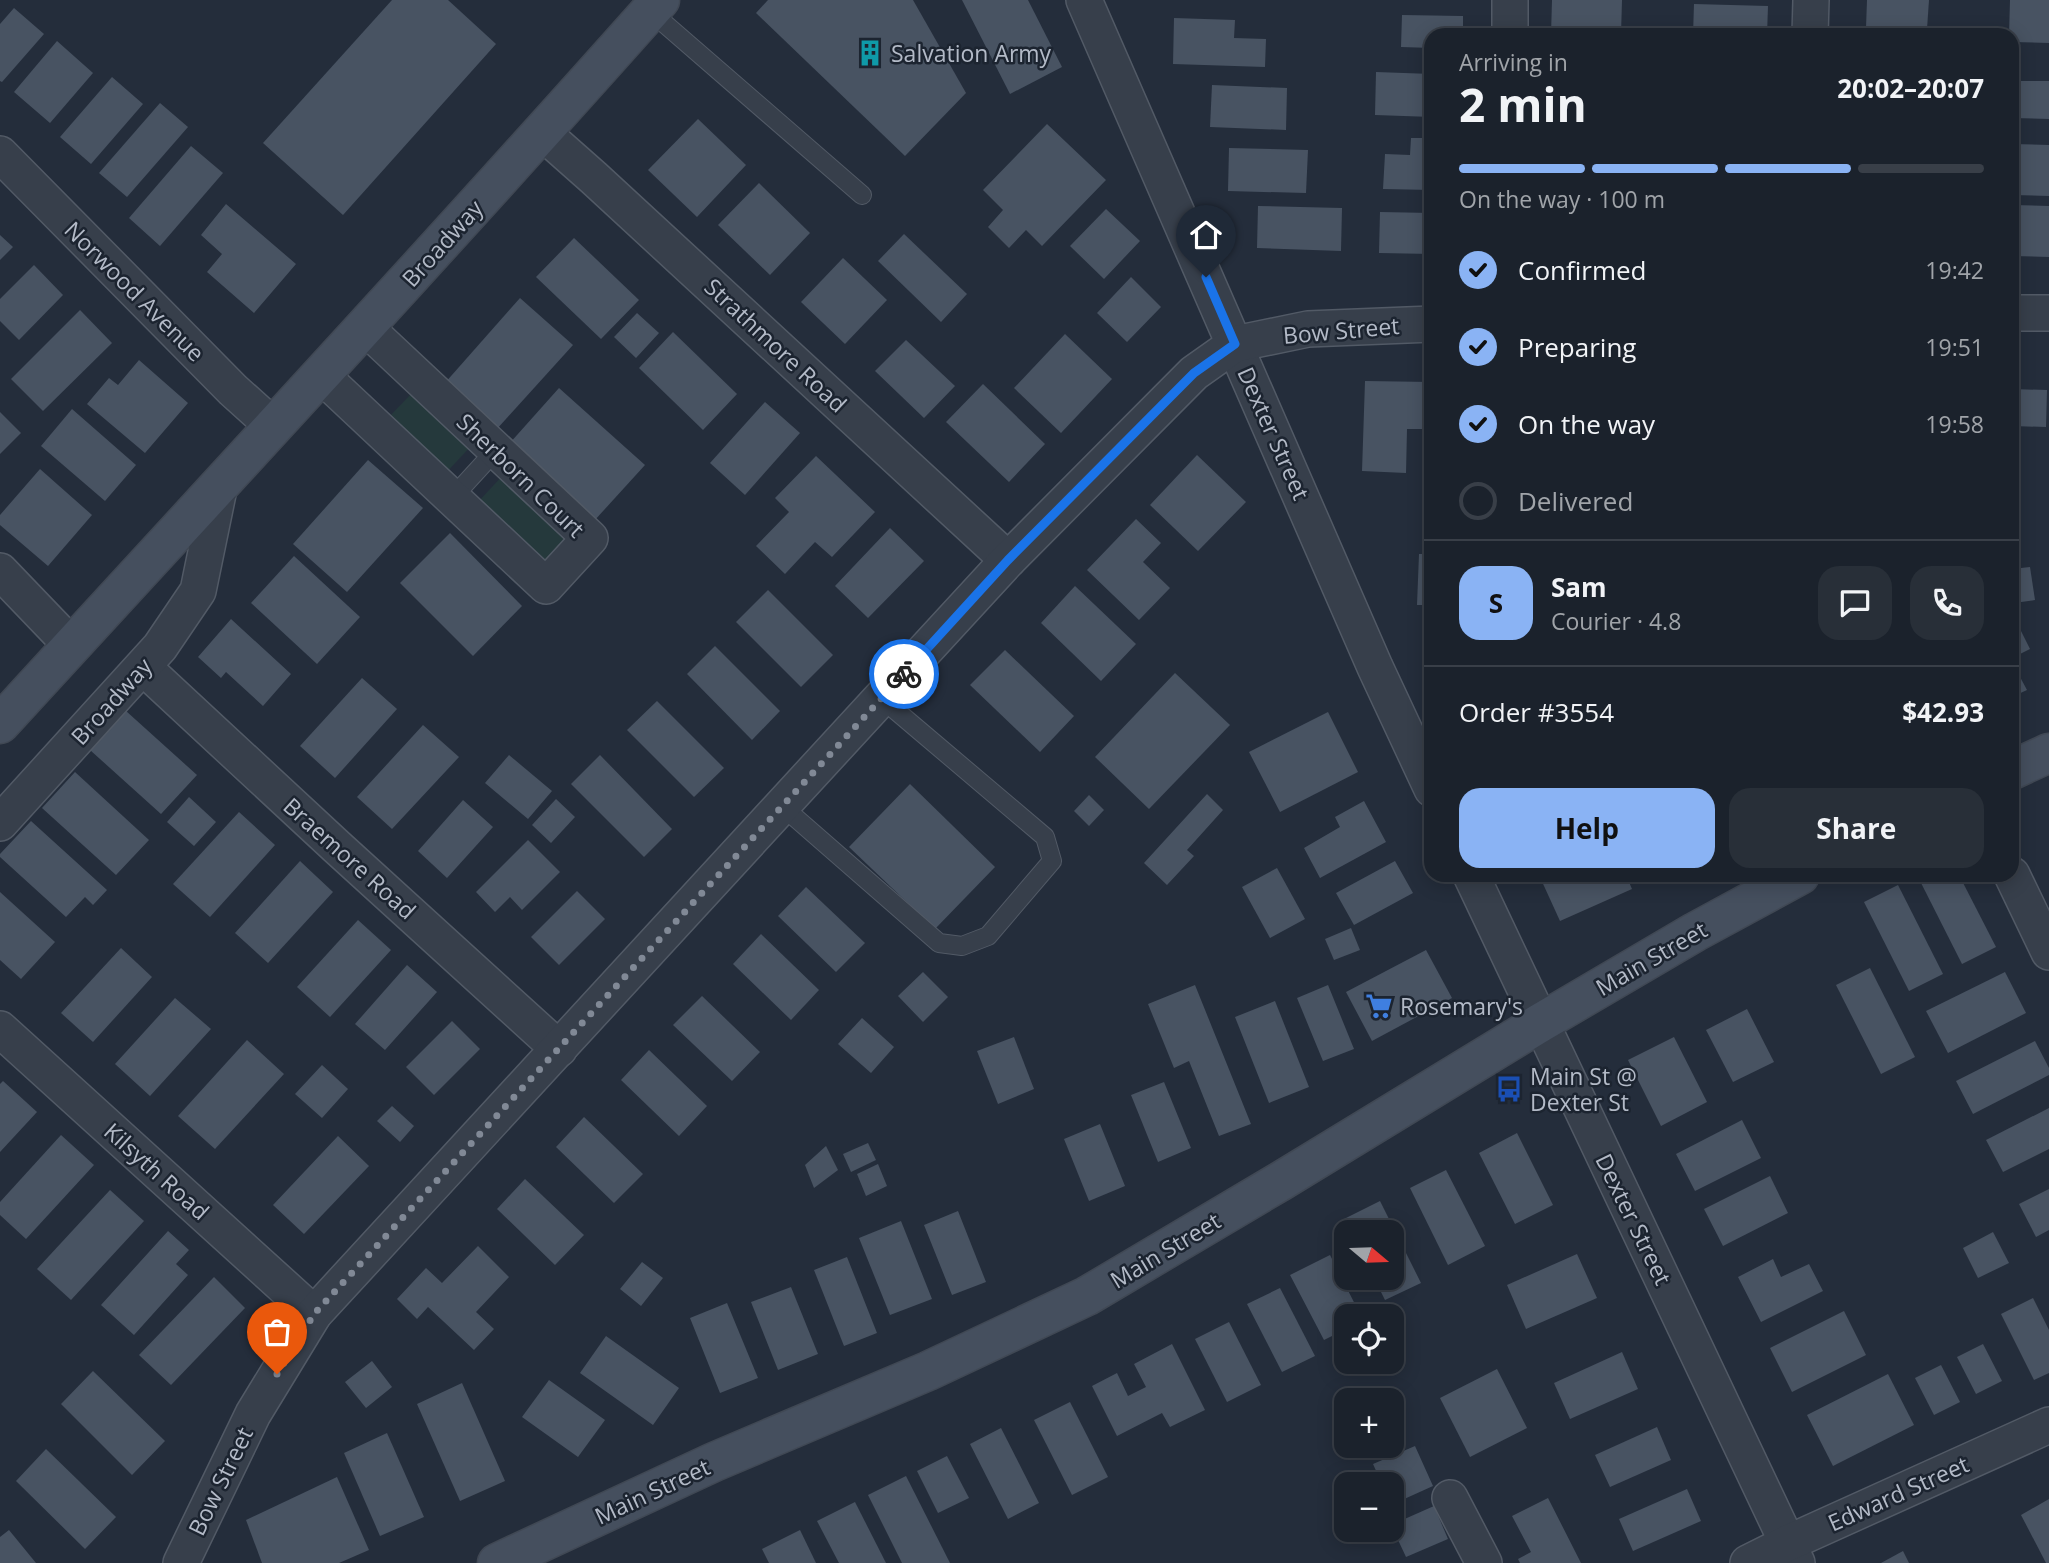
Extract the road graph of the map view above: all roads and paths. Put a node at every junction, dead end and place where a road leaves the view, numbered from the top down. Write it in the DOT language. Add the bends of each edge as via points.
graph roads {
  1 [pos="1084,0"];
  2 [pos="1510,0"];
  3 [pos="1811,0"];
  4 [pos="655,6"];
  5 [pos="1510,28"];
  6 [pos="1811,28"];
  7 [pos="542,132"];
  8 [pos="0,154"];
  9 [pos="862,195"];
  10 [pos="2019,313"];
  11 [pos="2049,313"];
  12 [pos="1424,324"];
  13 [pos="366,328"];
  14 [pos="1235,344"];
  15 [pos="321,375"];
  16 [pos="273,426"];
  17 [pos="496,450"];
  18 [pos="220,484"];
  19 [pos="452,498"];
  20 [pos="1008,560"];
  21 [pos="0,571"];
  22 [pos="72,646"];
  23 [pos="143,667"];
  24 [pos="881,698"];
  25 [pos="0,724"];
  26 [pos="2049,753"];
  27 [pos="2019,767"];
  28 [pos="1424,772"];
  29 [pos="782,806"];
  30 [pos="0,823"];
  31 [pos="1474,882"];
  32 [pos="1787,882"];
  33 [pos="2015,882"];
  34 [pos="2049,952"];
  35 [pos="1540,1023"];
  36 [pos="0,1028"];
  37 [pos="559,1049"];
  38 [pos="314,1314"];
  39 [pos="2049,1425"];
  40 [pos="1450,1498"];
  41 [pos="1793,1553"];
  42 [pos="181,1563"];
  43 [pos="497,1563"];
  44 [pos="1484,1563"];
  45 [pos="1748,1563"];
  1 -- 14 [label="street, Dexter Street"];
  2 -- 5 [label="street"];
  3 -- 6 [label="street"];
  4 -- 7 [label="street, Broadway"];
  4 -- 9 [label="lane"];
  7 -- 13 [label="street, Broadway"];
  7 -- 20 [label="street, Strathmore Road"];
  8 -- 16 [label="street, Norwood Avenue"];
  10 -- 11 [label="street"];
  12 -- 14 [label="street, Bow Street" via="1308,329"];
  13 -- 15 [label="street, Broadway"];
  13 -- 17 [label="street, Sherborn Court"];
  14 -- 20 [label="street, Bow Street" via="1194,373"];
  14 -- 28 [label="street, Dexter Street"];
  15 -- 16 [label="street, Broadway"];
  15 -- 19 [label="street, Sherborn Court"];
  16 -- 18 [label="street, Broadway"];
  17 -- 19 [label="lane"];
  17 -- 19 [label="street, Sherborn Court" via="590,538 546,586"];
  18 -- 22 [label="street, Broadway"];
  18 -- 23 [label="street, Broadway" via="200,588"];
  20 -- 24 [label="street, Bow Street"];
  21 -- 22 [label="street"];
  22 -- 25 [label="street, Broadway"];
  23 -- 30 [label="street, Broadway"];
  23 -- 37 [label="street, Braemore Road"];
  24 -- 29 [label="street, Bow Street"];
  24 -- 29 [label="lane" via="1045,837 1052,861 988,936 962,946 939,943"];
  26 -- 27 [label="street"];
  29 -- 37 [label="street, Bow Street"];
  31 -- 35 [label="street, Dexter Street"];
  32 -- 35 [label="street, Main Street"];
  33 -- 34 [label="street"];
  35 -- 41 [label="street, Dexter Street"];
  35 -- 43 [label="street, Main Street" via="1087,1296"];
  36 -- 38 [label="street, Kilsyth Road"];
  37 -- 38 [label="street, Bow Street"];
  38 -- 42 [label="street, Bow Street" via="253,1414"];
  39 -- 41 [label="street, Edward Street"];
  40 -- 44 [label="street"];
  41 -- 45 [label="street, Edward Street"];
}
